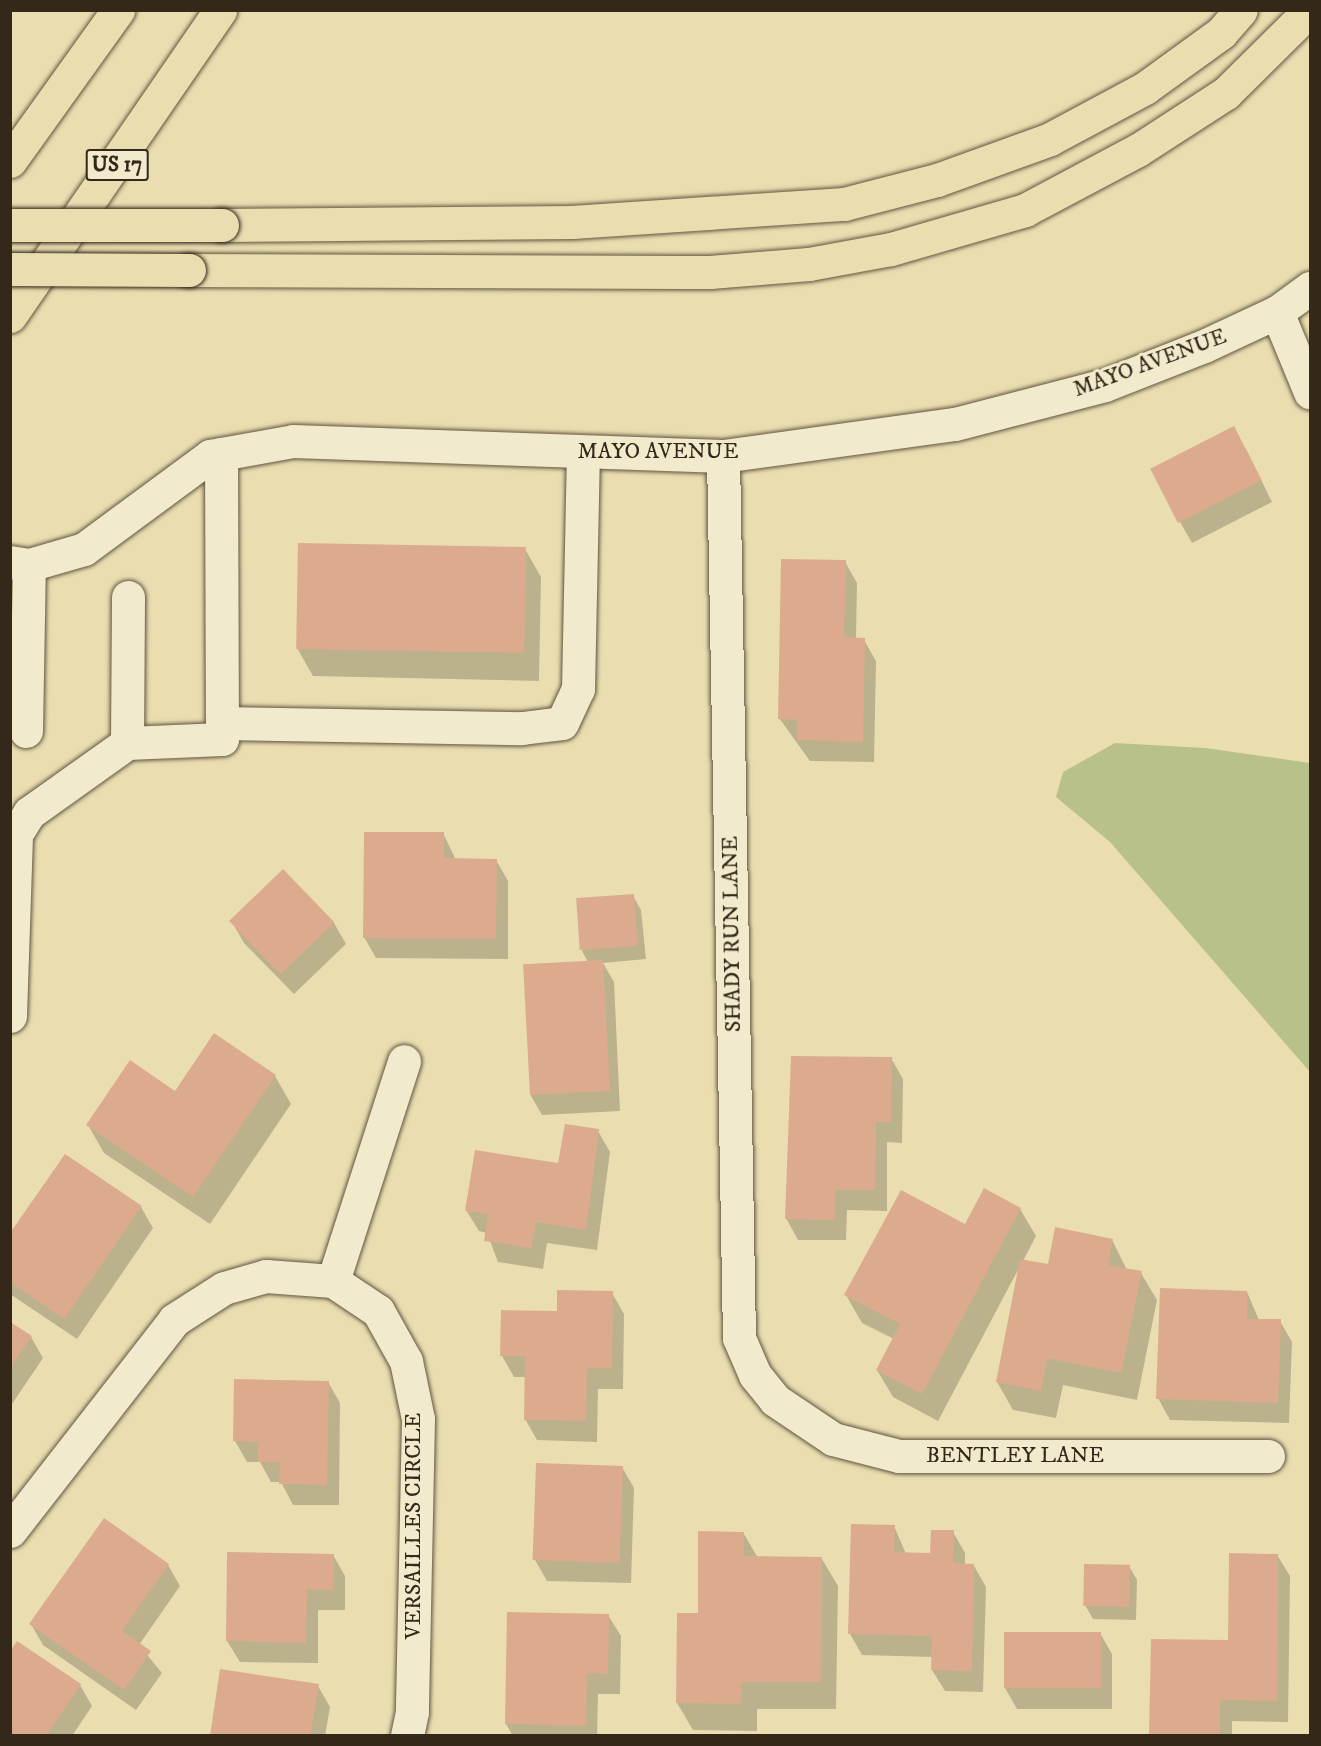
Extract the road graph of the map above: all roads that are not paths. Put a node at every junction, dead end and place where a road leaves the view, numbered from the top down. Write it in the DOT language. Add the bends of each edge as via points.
graph roads {
  1 [pos="118,10"];
  2 [pos="220,10"];
  3 [pos="1240,10"];
  4 [pos="1310,10"];
  5 [pos="10,160"];
  6 [pos="10,225"];
  7 [pos="10,269"];
  8 [pos="1311,288"];
  9 [pos="1277,312"];
  10 [pos="10,316"];
  11 [pos="1311,392"];
  12 [pos="583,452"];
  13 [pos="221,454"];
  14 [pos="723,456"];
  15 [pos="20,563"];
  16 [pos="128,597"];
  17 [pos="222,723"];
  18 [pos="26,731"];
  19 [pos="127,743"];
  20 [pos="10,1016"];
  21 [pos="404,1061"];
  22 [pos="333,1281"];
  23 [pos="775,1400"];
  24 [pos="1268,1456"];
  25 [pos="10,1531"];
  26 [pos="407,1736"];
  1 -- 5 [label="main road"];
  2 -- 10 [label="main road, US 17"];
  3 -- 6 [label="main road, bridge" via="1221,33 1145,88 1050,139 937,180 844,204 572,222"];
  4 -- 7 [label="main road, bridge" via="1226,93 1138,150 1025,210 891,249 809,264 710,272"];
  8 -- 9 [label="street, MAYO AVENUE"];
  9 -- 11 [label="street"];
  9 -- 14 [label="street, MAYO AVENUE" via="1105,385 955,424"];
  12 -- 13 [label="street, MAYO AVENUE" via="293,441"];
  12 -- 14 [label="street, MAYO AVENUE"];
  12 -- 17 [label="street" via="578,689 562,723 522,728"];
  13 -- 15 [label="street, MAYO AVENUE" via="210,456 138,504 84,549"];
  13 -- 17 [label="street"];
  14 -- 23 [label="street, SHADY RUN LANE" via="739,1338 755,1375"];
  15 -- 18 [label="street"];
  16 -- 19 [label="street"];
  17 -- 19 [label="street" via="222,739"];
  19 -- 20 [label="street" via="52,793 18,827"];
  21 -- 22 [label="street"];
  22 -- 25 [label="street, VERSAILLES CIRCLE" via="266,1276 224,1288 174,1320"];
  22 -- 26 [label="street, VERSAILLES CIRCLE" via="378,1311 406,1361 418,1419 412,1712"];
  23 -- 24 [label="street, BENTLEY LANE" via="833,1439 899,1456"];
}
